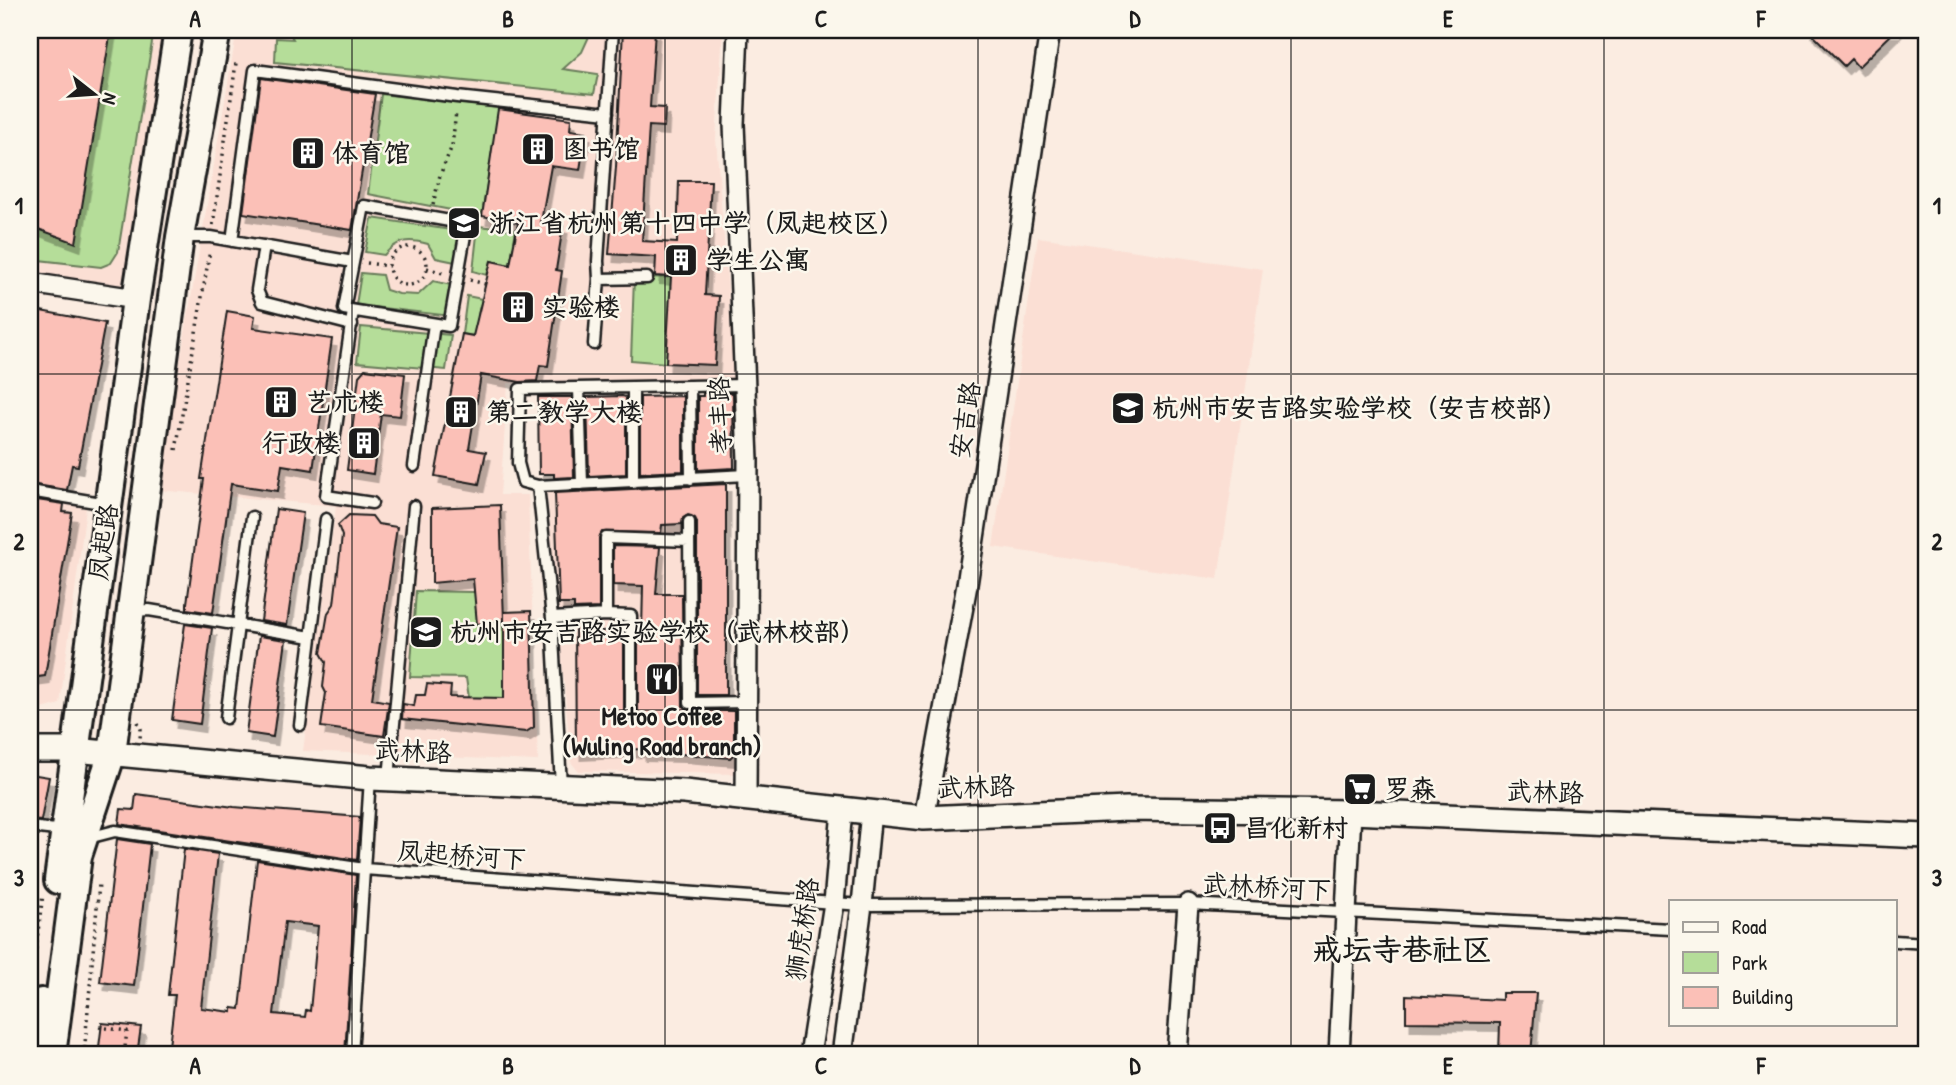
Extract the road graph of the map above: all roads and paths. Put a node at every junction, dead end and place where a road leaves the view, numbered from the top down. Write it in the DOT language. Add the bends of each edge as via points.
graph roads {
  1 [pos="178,30"];
  2 [pos="217,30"];
  3 [pos="613,30"];
  4 [pos="738,30"];
  5 [pos="1051,30"];
  6 [pos="457,97"];
  7 [pos="608,113"];
  8 [pos="433,218"];
  9 [pos="180,237"];
  10 [pos="232,241"];
  11 [pos="264,246"];
  12 [pos="353,261"];
  13 [pos="389,266"];
  14 [pos="646,278"];
  15 [pos="600,279"];
  16 [pos="30,283"];
  17 [pos="136,299"];
  18 [pos="353,311"];
  19 [pos="434,324"];
  20 [pos="352,325"];
  21 [pos="594,344"];
  22 [pos="746,385"];
  23 [pos="690,386"];
  24 [pos="633,387"];
  25 [pos="579,388"];
  26 [pos="414,466"];
  27 [pos="747,475"];
  28 [pos="691,479"];
  29 [pos="633,482"];
  30 [pos="582,484"];
  31 [pos="538,486"];
  32 [pos="30,491"];
  33 [pos="372,503"];
  34 [pos="108,504"];
  35 [pos="414,506"];
  36 [pos="253,517"];
  37 [pos="326,519"];
  38 [pos="689,522"];
  39 [pos="689,541"];
  40 [pos="131,611"];
  41 [pos="606,615"];
  42 [pos="552,618"];
  43 [pos="239,625"];
  44 [pos="311,636"];
  45 [pos="747,702"];
  46 [pos="631,714"];
  47 [pos="226,718"];
  48 [pos="300,725"];
  49 [pos="30,750"];
  50 [pos="75,750"];
  51 [pos="112,753"];
  52 [pos="379,778"];
  53 [pos="561,786"];
  54 [pos="747,799"];
  55 [pos="842,810"];
  56 [pos="870,811"];
  57 [pos="1351,812"];
  58 [pos="924,818"];
  59 [pos="30,827"];
  60 [pos="1926,836"];
  61 [pos="70,838"];
  62 [pos="364,869"];
  63 [pos="834,903"];
  64 [pos="1188,904"];
  65 [pos="862,905"];
  66 [pos="1346,911"];
  67 [pos="1669,929"];
  68 [pos="1896,941"];
  69 [pos="1926,943"];
  70 [pos="34,1019"];
  71 [pos="99,1027"];
  72 [pos="34,1055"];
  73 [pos="52,1055"];
  74 [pos="124,1055"];
  75 [pos="352,1055"];
  76 [pos="810,1055"];
  77 [pos="842,1055"];
  78 [pos="1177,1055"];
  79 [pos="1339,1055"];
  1 -- 17 [label="main road, 凤起路"];
  2 -- 9 [label="main road"];
  3 -- 7 [label="lane"];
  4 -- 22 [label="street, 孝丰路" via="734,124"];
  5 -- 58 [label="street, 安吉路" via="967,585"];
  6 -- 7 [label="lane"];
  6 -- 8 [label="path" via="452,146 434,194"];
  6 -- 10 [label="lane" via="255,70"];
  7 -- 15 [label="lane"];
  8 -- 12 [label="lane" via="364,206"];
  8 -- 19 [label="lane" via="467,224 449,326"];
  9 -- 10 [label="lane"];
  9 -- 40 [label="main road"];
  10 -- 11 [label="lane"];
  11 -- 12 [label="lane"];
  11 -- 20 [label="lane" via="257,290 262,302"];
  12 -- 13 [label="path"];
  12 -- 18 [label="lane" via="344,309"];
  13 -- 13 [label="path" via="398,283 410,285 421,279 427,268 424,256 408,248 393,255"];
  14 -- 15 [label="lane"];
  15 -- 21 [label="lane"];
  16 -- 17 [label="street"];
  17 -- 34 [label="main road, 凤起路"];
  18 -- 19 [label="lane"];
  18 -- 20 [label="lane"];
  19 -- 26 [label="lane"];
  20 -- 33 [label="lane" via="326,496"];
  22 -- 23 [label="lane"];
  22 -- 27 [label="street, 孝丰路"];
  23 -- 24 [label="lane"];
  23 -- 28 [label="lane"];
  24 -- 25 [label="lane"];
  24 -- 29 [label="lane"];
  25 -- 30 [label="lane"];
  25 -- 31 [label="lane" via="520,389 518,463 523,482"];
  27 -- 28 [label="lane"];
  27 -- 45 [label="street, 孝丰路"];
  28 -- 29 [label="lane"];
  29 -- 30 [label="lane"];
  30 -- 31 [label="lane"];
  31 -- 42 [label="lane"];
  32 -- 34 [label="lane"];
  34 -- 50 [label="main road, 凤起路"];
  35 -- 52 [label="lane"];
  36 -- 43 [label="lane"];
  37 -- 44 [label="lane"];
  38 -- 39 [label="lane"];
  39 -- 41 [label="lane" via="606,538"];
  39 -- 45 [label="lane" via="690,703"];
  40 -- 43 [label="lane"];
  40 -- 51 [label="main road"];
  41 -- 42 [label="lane"];
  41 -- 46 [label="lane" via="631,617"];
  42 -- 53 [label="lane"];
  43 -- 44 [label="lane"];
  43 -- 47 [label="lane"];
  44 -- 48 [label="lane"];
  45 -- 54 [label="street, 孝丰路"];
  49 -- 50 [label="street, 武林路"];
  50 -- 51 [label="street, 武林路"];
  50 -- 61 [label="main road, 凤起路"];
  51 -- 52 [label="street, 武林路"];
  51 -- 61 [label="main road"];
  52 -- 53 [label="street, 武林路"];
  52 -- 62 [label="lane"];
  53 -- 54 [label="street, 武林路"];
  54 -- 55 [label="street, 武林路"];
  55 -- 56 [label="street, 武林路"];
  55 -- 63 [label="street, 狮虎桥路"];
  56 -- 58 [label="street, 武林路"];
  56 -- 65 [label="street, 狮虎桥路"];
  57 -- 58 [label="street, 武林路" via="1127,809"];
  57 -- 60 [label="street, 武林路"];
  57 -- 66 [label="street"];
  59 -- 61 [label="lane, 凤起桥河下"];
  61 -- 62 [label="lane, 凤起桥河下" via="115,831"];
  61 -- 70 [label="main road, 凤起路"];
  61 -- 73 [label="main road" via="78,856"];
  62 -- 63 [label="lane, 凤起桥河下"];
  62 -- 75 [label="lane"];
  63 -- 65 [label="lane, 凤起桥河下"];
  63 -- 76 [label="street, 狮虎桥路"];
  64 -- 65 [label="lane, 武林桥河下"];
  64 -- 66 [label="lane, 武林桥河下"];
  64 -- 78 [label="street"];
  65 -- 77 [label="street, 狮虎桥路"];
  66 -- 67 [label="lane, 武林桥河下"];
  66 -- 79 [label="street"];
  68 -- 69 [label="lane"];
  70 -- 72 [label="main road, 凤起路"];
  71 -- 74 [label="path" via="127,1031"];
}
